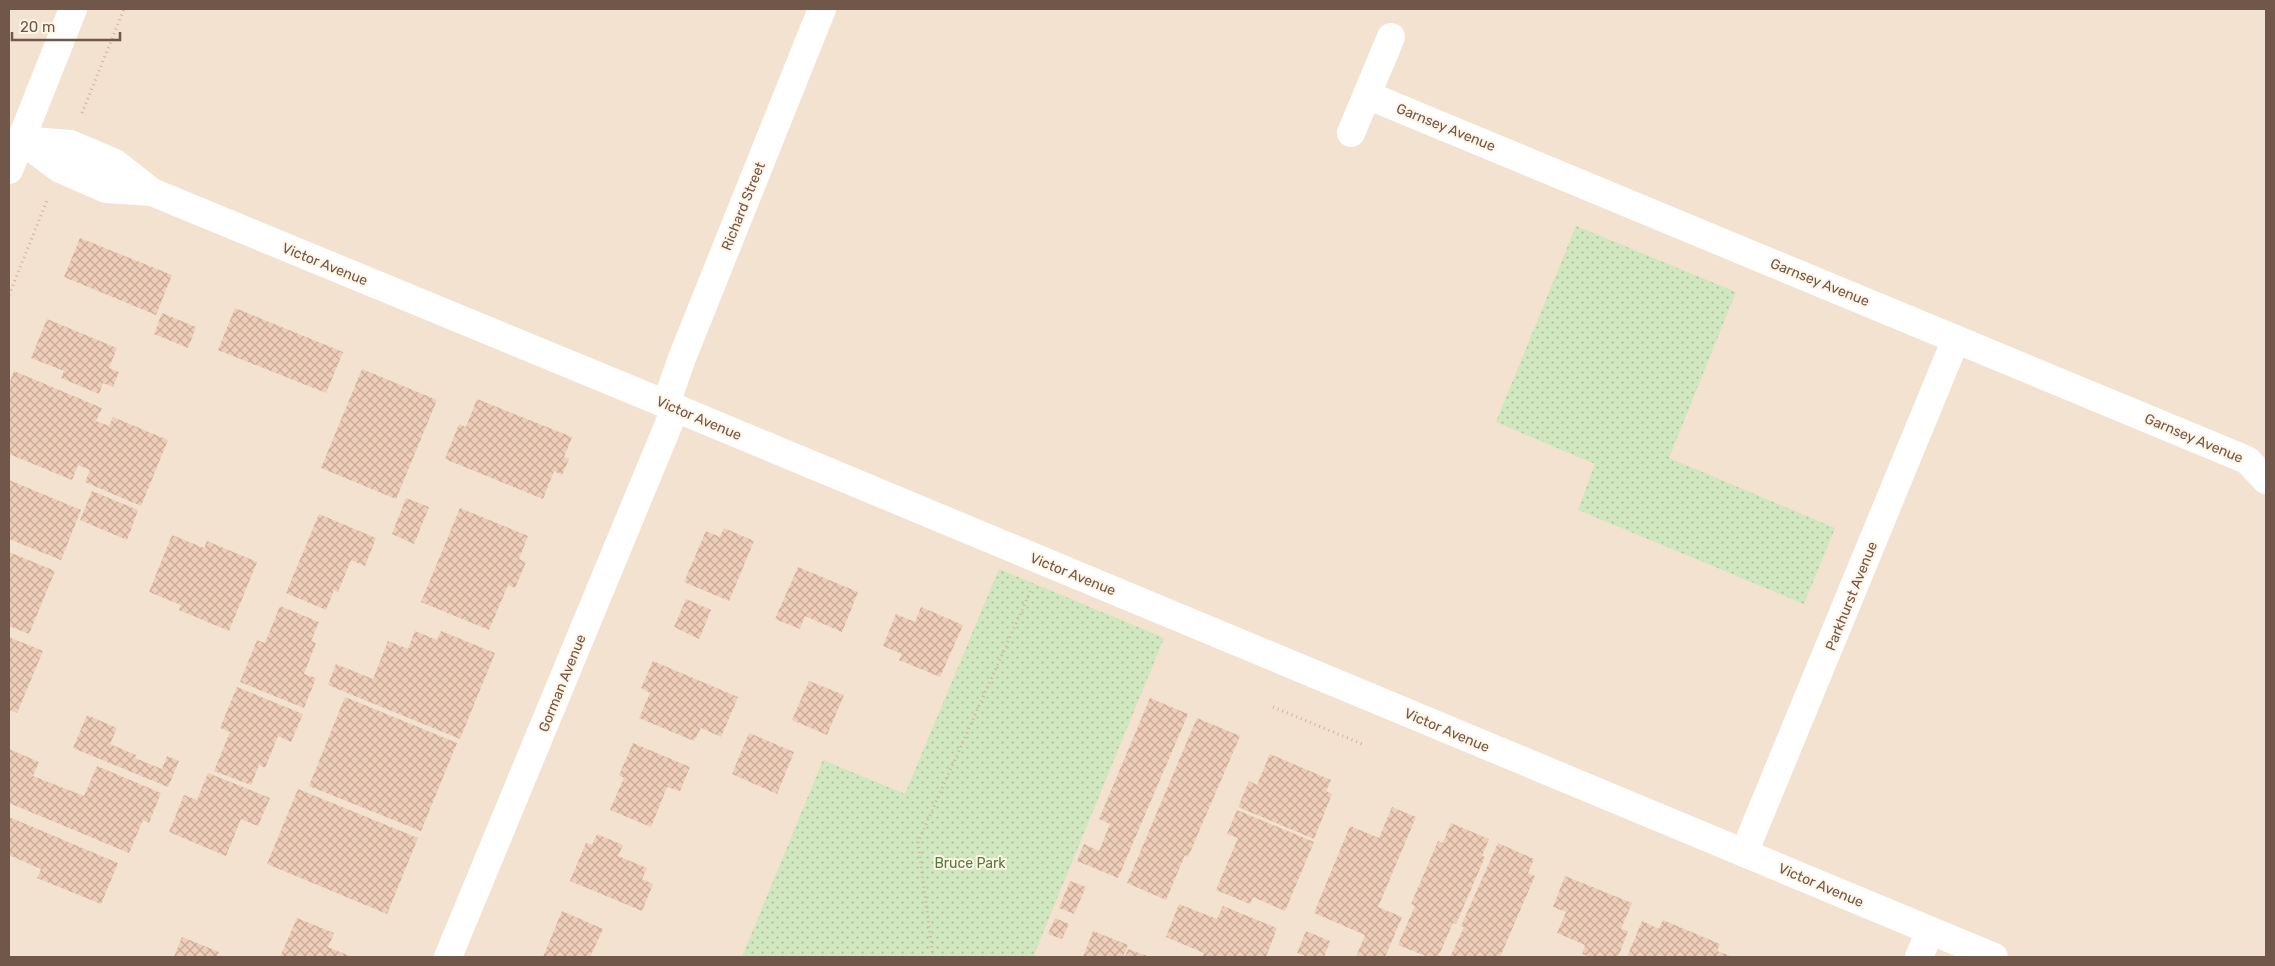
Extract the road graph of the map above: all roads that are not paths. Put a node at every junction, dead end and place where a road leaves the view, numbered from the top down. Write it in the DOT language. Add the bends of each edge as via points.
graph roads {
  1 [pos="73,9"];
  2 [pos="822,9"];
  3 [pos="1391,37"];
  4 [pos="1367,95"];
  5 [pos="1351,133"];
  6 [pos="21,140"];
  7 [pos="9,170"];
  8 [pos="1956,338"];
  9 [pos="671,406"];
  10 [pos="2266,480"];
  11 [pos="1744,853"];
  12 [pos="1930,931"];
  13 [pos="448,957"];
  14 [pos="1919,957"];
  15 [pos="1994,957"];
  1 -- 6 [label="street"];
  2 -- 9 [label="street, Richard Street" via="682,358"];
  3 -- 4 [label="street"];
  4 -- 5 [label="street"];
  4 -- 8 [label="street, Garnsey Avenue"];
  6 -- 7 [label="street"];
  6 -- 9 [label="street, Victor Avenue" via="60,170 106,189 152,192"];
  8 -- 10 [label="street, Garnsey Avenue" via="2247,460"];
  8 -- 11 [label="street, Parkhurst Avenue"];
  9 -- 11 [label="street, Victor Avenue"];
  9 -- 13 [label="street, Gorman Avenue"];
  11 -- 12 [label="street, Victor Avenue"];
  12 -- 14 [label="street"];
  12 -- 15 [label="street, Victor Avenue"];
}
